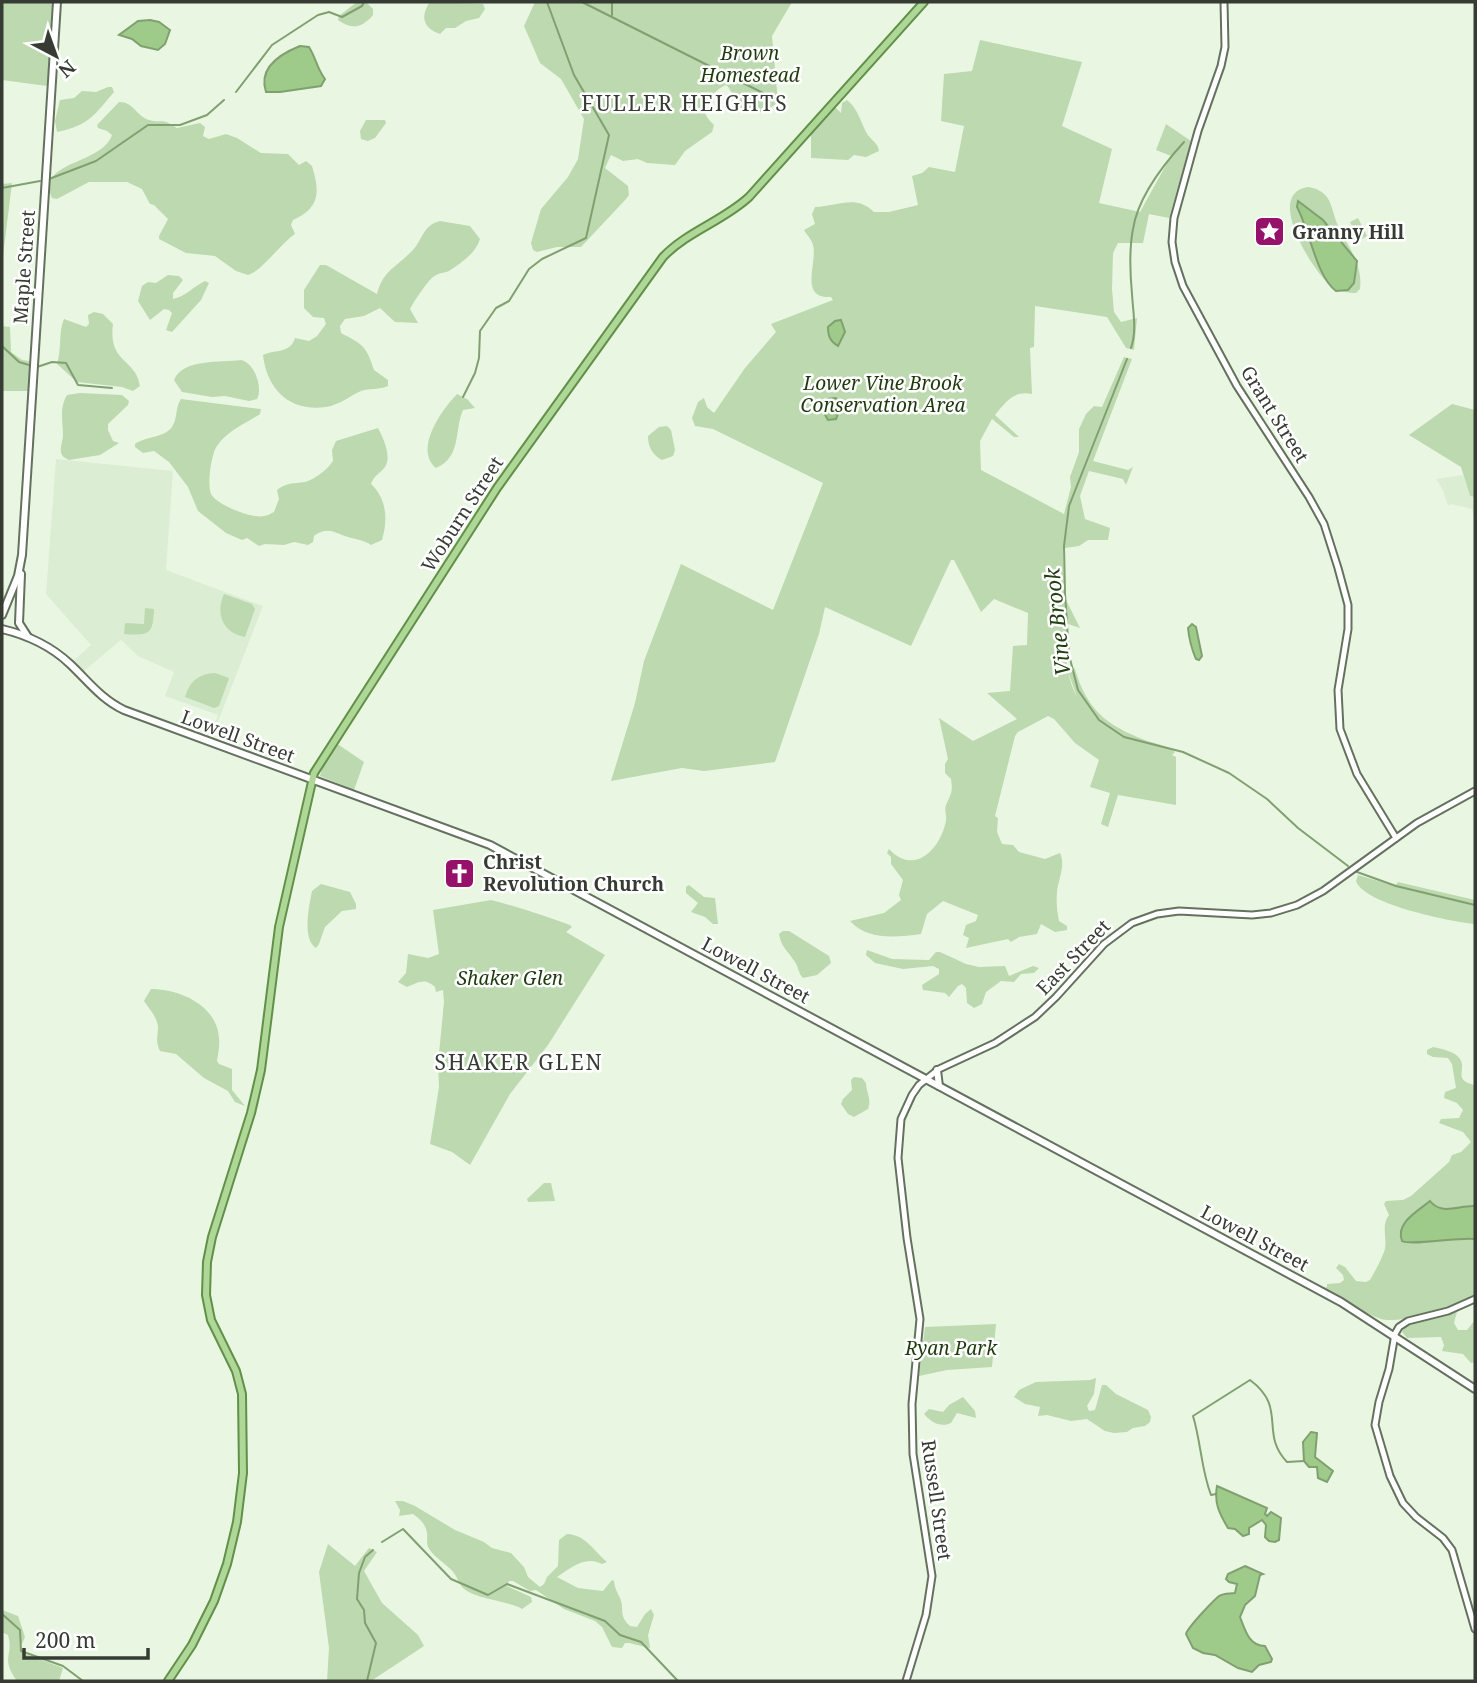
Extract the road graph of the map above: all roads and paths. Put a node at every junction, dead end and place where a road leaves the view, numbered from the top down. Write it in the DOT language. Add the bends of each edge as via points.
graph roads {
  1 [pos="57,2"];
  2 [pos="924,2"];
  3 [pos="1224,2"];
  4 [pos="20,565"];
  5 [pos="18,576"];
  6 [pos="2,601"];
  7 [pos="2,615"];
  8 [pos="2,629"];
  9 [pos="30,638"];
  10 [pos="312,780"];
  11 [pos="1475,790"];
  12 [pos="1396,838"];
  13 [pos="937,1070"];
  14 [pos="925,1079"];
  15 [pos="939,1086"];
  16 [pos="907,1238"];
  17 [pos="1475,1299"];
  18 [pos="1394,1336"];
  19 [pos="1475,1389"];
  20 [pos="1475,1629"];
  21 [pos="168,1681"];
  22 [pos="906,1681"];
  1 -- 4 [label="main road, Maple Street"];
  2 -- 10 [label="main road, Woburn Street" via="749,197 663,257 497,488 326,751"];
  3 -- 12 [label="street, Grant Street" via="1225,47 1174,218 1175,262 1183,286 1237,386 1324,524 1348,611 1338,690 1340,729 1357,774"];
  4 -- 5 [label="main road, Maple Street"];
  4 -- 9 [label="main road" via="19,622"];
  5 -- 6 [label="main road"];
  5 -- 7 [label="main road, Maple Street"];
  8 -- 9 [label="main road, Lowell Street"];
  9 -- 10 [label="main road, Lowell Street" via="57,653 96,693 119,709"];
  10 -- 14 [label="main road, Lowell Street" via="490,845"];
  10 -- 21 [label="main road, Woburn Street" via="279,927 261,1070 210,1244 206,1286 211,1320 242,1394 240,1507 214,1601"];
  11 -- 12 [label="street, East Street"];
  12 -- 13 [label="street, East Street" via="1297,905 1252,915 1179,911 1132,923 1104,944 1035,1017 995,1043"];
  13 -- 14 [label="street, East Street"];
  13 -- 15 [label="main road"];
  14 -- 15 [label="main road, Lowell Street"];
  14 -- 16 [label="street, East Street" via="906,1105 899,1136"];
  15 -- 18 [label="main road, Lowell Street" via="1341,1302"];
  16 -- 22 [label="street, Russell Street" via="920,1319 912,1402 913,1454 932,1576"];
  17 -- 18 [label="street" via="1403,1323"];
  18 -- 19 [label="main road, Lowell Street"];
  18 -- 20 [label="street" via="1375,1425 1384,1458 1408,1510 1451,1548"];
}
